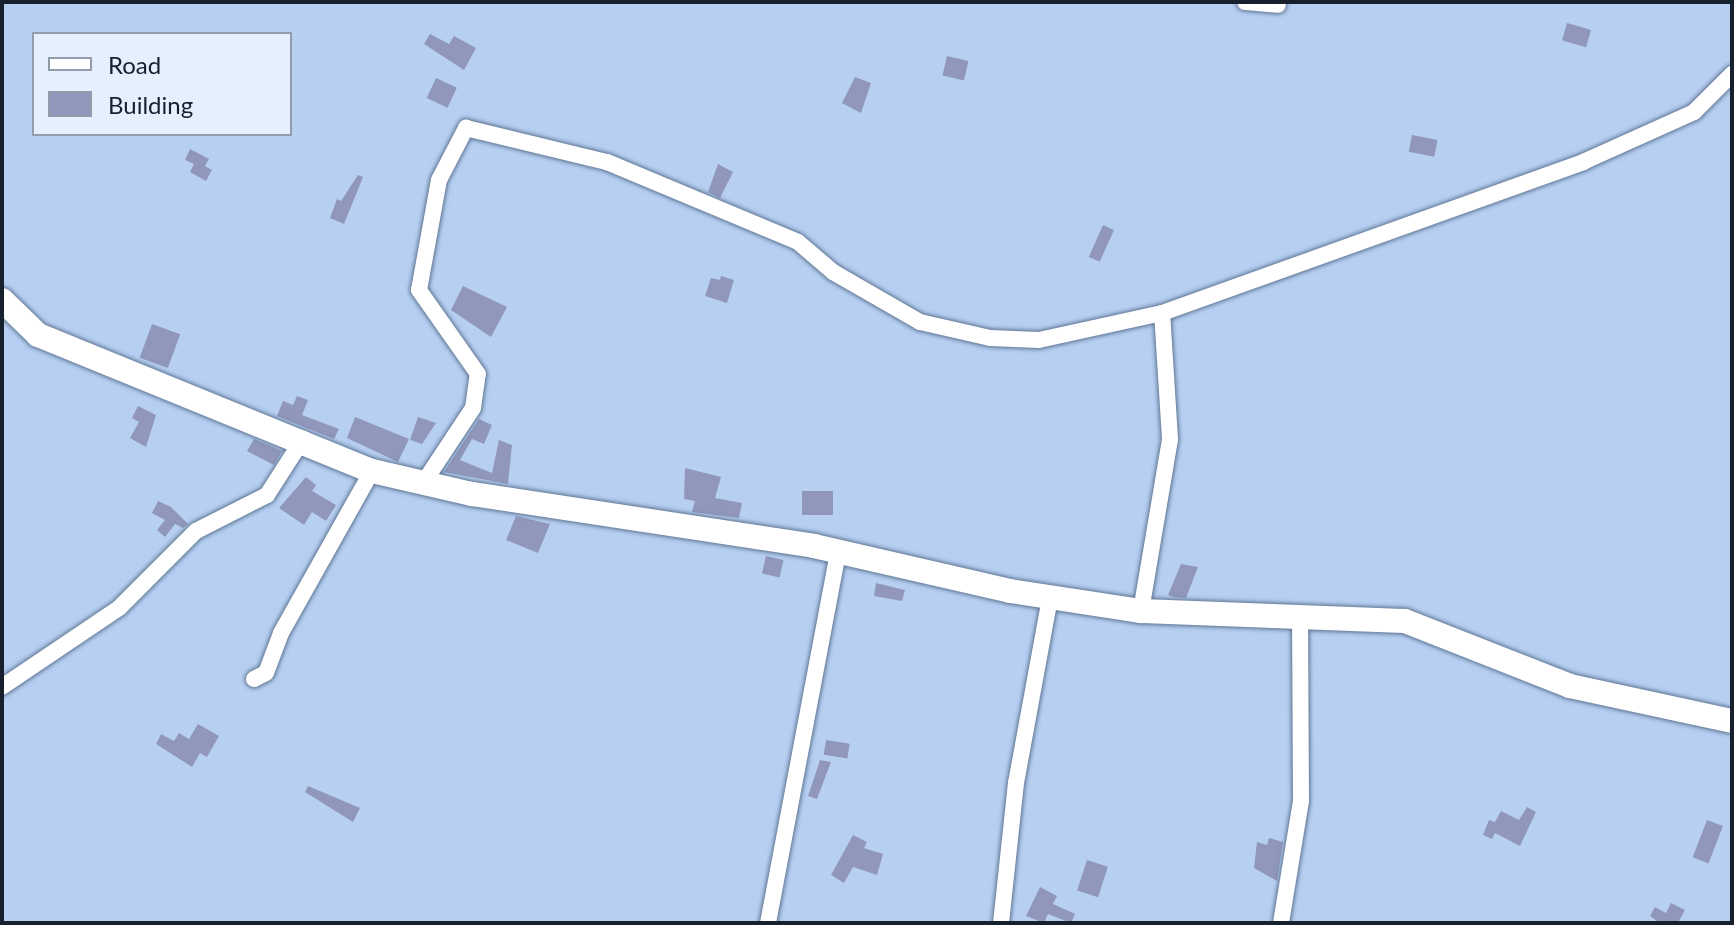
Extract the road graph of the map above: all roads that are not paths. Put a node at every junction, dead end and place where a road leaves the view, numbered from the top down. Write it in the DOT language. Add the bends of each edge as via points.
graph roads {
  1 [pos="1245,2"];
  2 [pos="1278,5"];
  3 [pos="1732,74"];
  4 [pos="2,300"];
  5 [pos="1162,313"];
  6 [pos="303,439"];
  7 [pos="372,471"];
  8 [pos="424,482"];
  9 [pos="838,552"];
  10 [pos="1050,597"];
  11 [pos="1141,611"];
  12 [pos="1300,617"];
  13 [pos="254,679"];
  14 [pos="2,687"];
  15 [pos="1732,721"];
  16 [pos="768,923"];
  17 [pos="1001,923"];
  18 [pos="1281,923"];
  1 -- 2 [label="street"];
  3 -- 5 [label="street" via="1694,112 1611,151"];
  4 -- 6 [label="street" via="38,335"];
  5 -- 8 [label="street" via="1039,340 990,338 920,322 833,272 798,242 607,162 466,128 439,180 419,290 478,374 473,408"];
  5 -- 11 [label="street" via="1170,439"];
  6 -- 7 [label="street"];
  6 -- 14 [label="street" via="267,495 196,531 119,608"];
  7 -- 8 [label="street"];
  7 -- 13 [label="street" via="281,633 266,673"];
  8 -- 9 [label="street"];
  9 -- 10 [label="street"];
  9 -- 16 [label="street"];
  10 -- 11 [label="street"];
  10 -- 17 [label="street" via="1016,783"];
  11 -- 12 [label="street"];
  12 -- 15 [label="street" via="1405,621 1570,686"];
  12 -- 18 [label="street" via="1301,801"];
}
